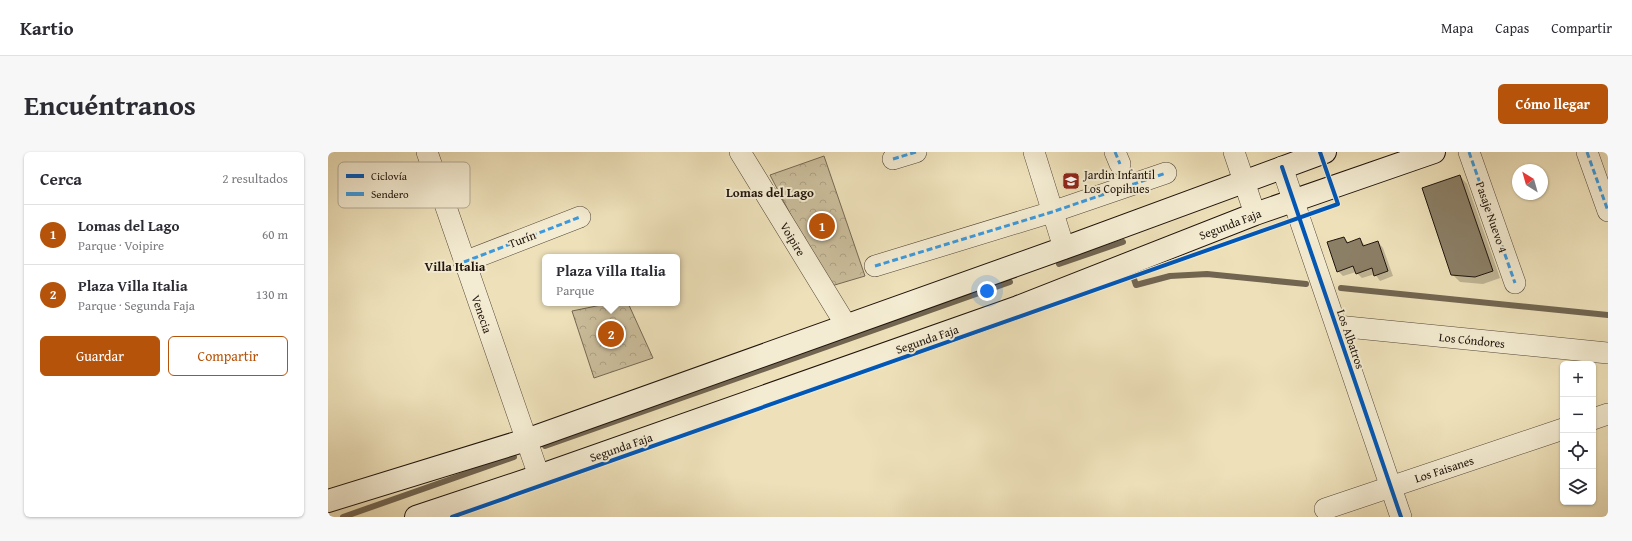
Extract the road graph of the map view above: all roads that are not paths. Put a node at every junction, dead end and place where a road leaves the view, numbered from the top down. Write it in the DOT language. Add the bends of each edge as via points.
graph roads {
  1 [pos="427,152"];
  2 [pos="740,152"];
  3 [pos="916,152"];
  4 [pos="1034,152"];
  5 [pos="1234,152"];
  6 [pos="1325,152"];
  7 [pos="1434,152"];
  8 [pos="1469,152"];
  9 [pos="1587,152"];
  10 [pos="893,159"];
  11 [pos="430,162"];
  12 [pos="1282,167"];
  13 [pos="1166,173"];
  14 [pos="1244,181"];
  15 [pos="1294,200"];
  16 [pos="446,208"];
  17 [pos="1608,211"];
  18 [pos="1052,212"];
  19 [pos="1255,214"];
  20 [pos="580,217"];
  21 [pos="1064,248"];
  22 [pos="464,262"];
  23 [pos="875,266"];
  24 [pos="1515,283"];
  25 [pos="846,325"];
  26 [pos="1337,326"];
  27 [pos="1608,353"];
  28 [pos="1608,414"];
  29 [pos="1596,418"];
  30 [pos="1560,430"];
  31 [pos="526,440"];
  32 [pos="539,476"];
  33 [pos="1391,487"];
  34 [pos="328,501"];
  35 [pos="1325,509"];
  36 [pos="416,517"];
  37 [pos="1401,517"];
  1 -- 11 [label="street, Venecia"];
  2 -- 25 [label="street, Voipire"];
  3 -- 10 [label="street"];
  4 -- 18 [label="street"];
  5 -- 14 [label="street"];
  6 -- 12 [label="main road"];
  7 -- 15 [label="main road, Segunda Faja"];
  8 -- 24 [label="street, Pasaje Nuevo 4"];
  9 -- 17 [label="street"];
  12 -- 14 [label="main road"];
  12 -- 15 [label="street, Los Albatros"];
  13 -- 18 [label="street"];
  14 -- 19 [label="street"];
  14 -- 21 [label="main road"];
  15 -- 19 [label="main road, Segunda Faja"];
  15 -- 26 [label="street, Los Albatros"];
  16 -- 22 [label="street, Venecia"];
  18 -- 21 [label="street"];
  18 -- 23 [label="street"];
  19 -- 32 [label="main road, Segunda Faja" via="1018,307"];
  20 -- 22 [label="street, Turín"];
  21 -- 25 [label="main road"];
  22 -- 31 [label="street, Venecia"];
  25 -- 31 [label="main road"];
  26 -- 27 [label="street, Los Cóndores"];
  26 -- 33 [label="street, Los Albatros"];
  28 -- 29 [label="street"];
  30 -- 33 [label="street, Los Faisanes"];
  31 -- 32 [label="street, Venecia"];
  31 -- 34 [label="main road"];
  32 -- 36 [label="main road, Segunda Faja"];
  33 -- 35 [label="street, Los Faisanes"];
  33 -- 37 [label="street, Los Albatros"];
}
